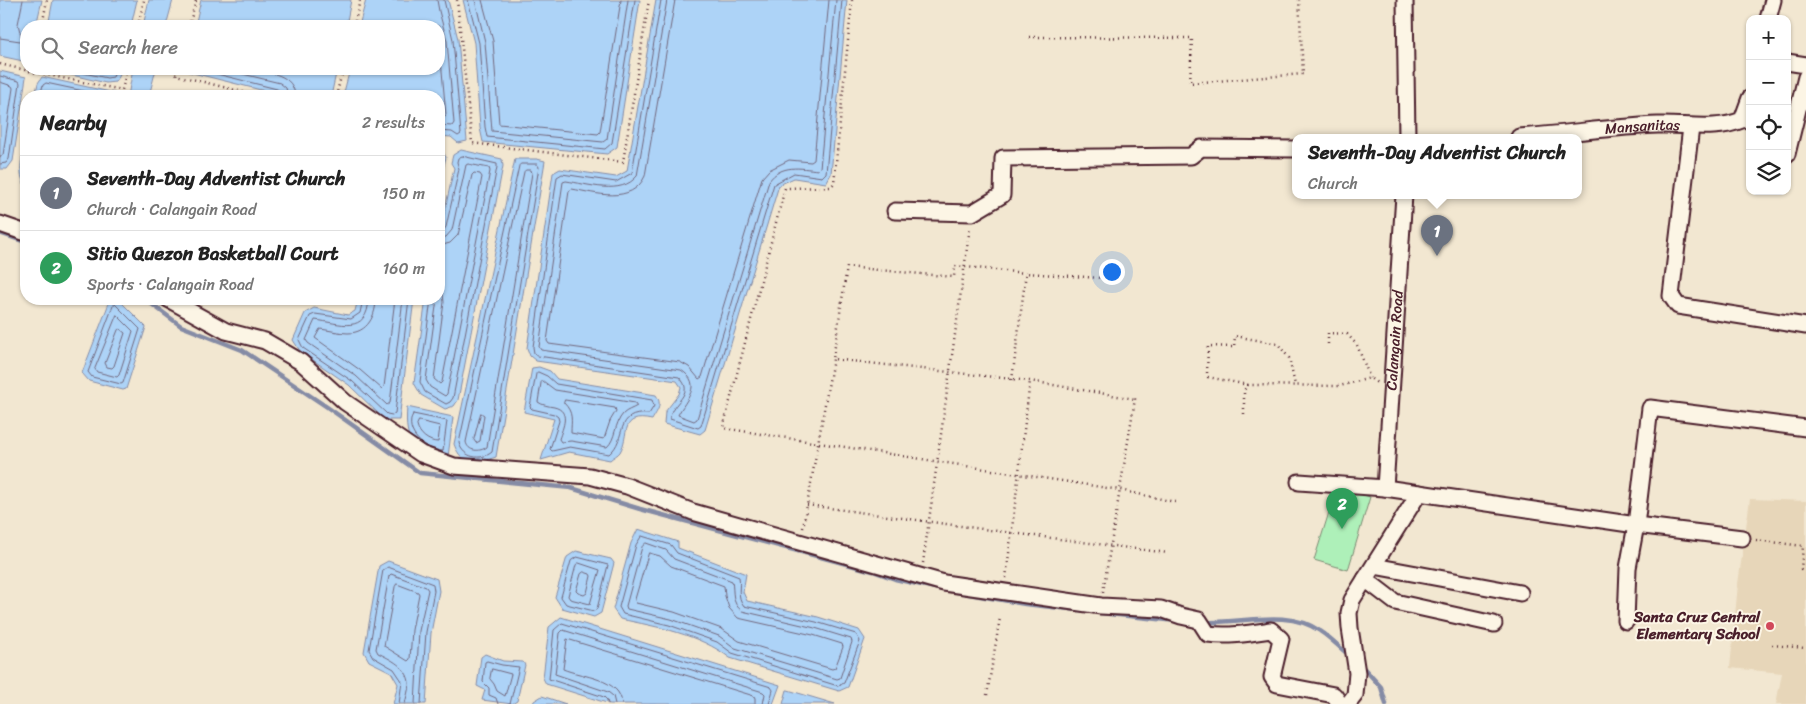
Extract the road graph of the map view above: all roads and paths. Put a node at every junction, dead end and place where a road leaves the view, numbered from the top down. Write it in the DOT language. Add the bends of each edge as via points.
graph roads {
  1 [pos="47,0"];
  2 [pos="144,0"];
  3 [pos="196,0"];
  4 [pos="360,0"];
  5 [pos="457,0"];
  6 [pos="649,0"];
  7 [pos="852,0"];
  8 [pos="1299,0"];
  9 [pos="1405,0"];
  10 [pos="1773,0"];
  11 [pos="1769,15"];
  12 [pos="43,20"];
  13 [pos="139,20"];
  14 [pos="191,20"];
  15 [pos="355,20"];
  16 [pos="1029,37"];
  17 [pos="1791,63"];
  18 [pos="0,64"];
  19 [pos="1806,65"];
  20 [pos="20,68"];
  21 [pos="53,75"];
  22 [pos="126,75"];
  23 [pos="176,75"];
  24 [pos="341,75"];
  25 [pos="1806,77"];
  26 [pos="122,90"];
  27 [pos="122,90"];
  28 [pos="235,90"];
  29 [pos="338,90"];
  30 [pos="1747,105"];
  31 [pos="1691,127"];
  32 [pos="1407,134"];
  33 [pos="1554,134"];
  34 [pos="1292,149"];
  35 [pos="1788,150"];
  36 [pos="1404,199"];
  37 [pos="895,210"];
  38 [pos="972,213"];
  39 [pos="0,224"];
  40 [pos="20,231"];
  41 [pos="964,266"];
  42 [pos="1026,273"];
  43 [pos="1101,278"];
  44 [pos="179,305"];
  45 [pos="1806,326"];
  46 [pos="1328,344"];
  47 [pos="833,359"];
  48 [pos="951,372"];
  49 [pos="1370,378"];
  50 [pos="1012,380"];
  51 [pos="1030,381"];
  52 [pos="1248,385"];
  53 [pos="1295,385"];
  54 [pos="1391,392"];
  55 [pos="1244,414"];
  56 [pos="1806,428"];
  57 [pos="818,443"];
  58 [pos="938,462"];
  59 [pos="1019,474"];
  60 [pos="1299,482"];
  61 [pos="1385,488"];
  62 [pos="1120,490"];
  63 [pos="1419,493"];
  64 [pos="1175,502"];
  65 [pos="807,505"];
  66 [pos="929,522"];
  67 [pos="1636,524"];
  68 [pos="1012,533"];
  69 [pos="1742,538"];
  70 [pos="800,542"];
  71 [pos="1110,546"];
  72 [pos="1168,553"];
  73 [pos="1806,570"];
  74 [pos="1370,573"];
  75 [pos="921,577"];
  76 [pos="1004,592"];
  77 [pos="1520,593"];
  78 [pos="1101,606"];
  79 [pos="1000,618"];
  80 [pos="1626,621"];
  81 [pos="1494,624"];
  82 [pos="1772,645"];
  83 [pos="1806,648"];
  84 [pos="987,695"];
  85 [pos="1340,704"];
  86 [pos="1348,704"];
  1 -- 12 [label="path"];
  2 -- 13 [label="path"];
  3 -- 14 [label="path"];
  4 -- 15 [label="path"];
  5 -- 6 [label="path" via="472,143 623,162"];
  7 -- 57 [label="path" via="834,183 831,187 785,188 723,428"];
  8 -- 16 [label="path" via="1303,74 1190,83 1192,38"];
  9 -- 32 [label="street"];
  10 -- 11 [label="street"];
  17 -- 19 [label="street"];
  18 -- 20 [label="path"];
  21 -- 27 [label="path"];
  22 -- 26 [label="path"];
  23 -- 28 [label="path"];
  24 -- 29 [label="path"];
  25 -- 35 [label="street"];
  30 -- 31 [label="street, Mansanitas" via="1742,120 1732,124"];
  31 -- 33 [label="street, Mansanitas" via="1659,125"];
  31 -- 45 [label="street" via="1671,296 1678,306"];
  34 -- 38 [label="street" via="1201,148 1191,156 1003,158 1002,194"];
  36 -- 54 [label="street, Calangain Road"];
  37 -- 38 [label="street"];
  38 -- 41 [label="path"];
  39 -- 40 [label="street"];
  41 -- 42 [label="path"];
  41 -- 47 [label="path" via="955,266 954,276 847,267"];
  41 -- 48 [label="path"];
  42 -- 43 [label="path"];
  42 -- 50 [label="path"];
  44 -- 70 [label="street" via="226,331 264,342 301,362 345,402 421,454 454,466 590,476 627,486 693,512"];
  46 -- 49 [label="path" via="1328,334 1347,334 1356,345"];
  47 -- 48 [label="path"];
  47 -- 57 [label="path"];
  48 -- 50 [label="path"];
  48 -- 58 [label="path"];
  49 -- 53 [label="path" via="1340,386"];
  49 -- 54 [label="path"];
  50 -- 51 [label="path"];
  51 -- 59 [label="path"];
  51 -- 62 [label="path" via="1135,398"];
  52 -- 53 [label="path"];
  52 -- 53 [label="path" via="1208,377 1208,346 1234,347 1235,336 1278,344 1289,358"];
  52 -- 55 [label="path" via="1244,390"];
  54 -- 61 [label="street, Calangain Road"];
  56 -- 67 [label="street" via="1650,408"];
  57 -- 58 [label="path"];
  57 -- 65 [label="path"];
  58 -- 59 [label="path"];
  58 -- 66 [label="path"];
  59 -- 62 [label="path"];
  59 -- 68 [label="path"];
  60 -- 61 [label="street"];
  61 -- 63 [label="street"];
  62 -- 64 [label="path"];
  62 -- 71 [label="path"];
  63 -- 67 [label="street"];
  63 -- 74 [label="street"];
  65 -- 66 [label="path"];
  65 -- 70 [label="path"];
  66 -- 68 [label="path"];
  66 -- 75 [label="path"];
  67 -- 69 [label="street"];
  67 -- 80 [label="street" via="1628,568"];
  68 -- 71 [label="path"];
  68 -- 76 [label="path"];
  69 -- 73 [label="path" via="1803,546 1801,569"];
  70 -- 75 [label="street"];
  71 -- 72 [label="path"];
  71 -- 78 [label="path"];
  74 -- 77 [label="street"];
  74 -- 81 [label="street" via="1395,602"];
  74 -- 86 [label="street" via="1352,600 1349,613 1357,673 1355,695"];
  75 -- 76 [label="street" via="944,584"];
  76 -- 78 [label="street"];
  78 -- 85 [label="street" via="1161,609 1199,620 1208,634 1248,634 1271,630 1281,639 1272,677 1277,684 1334,695"];
  79 -- 84 [label="path"];
  82 -- 83 [label="path"];
}
